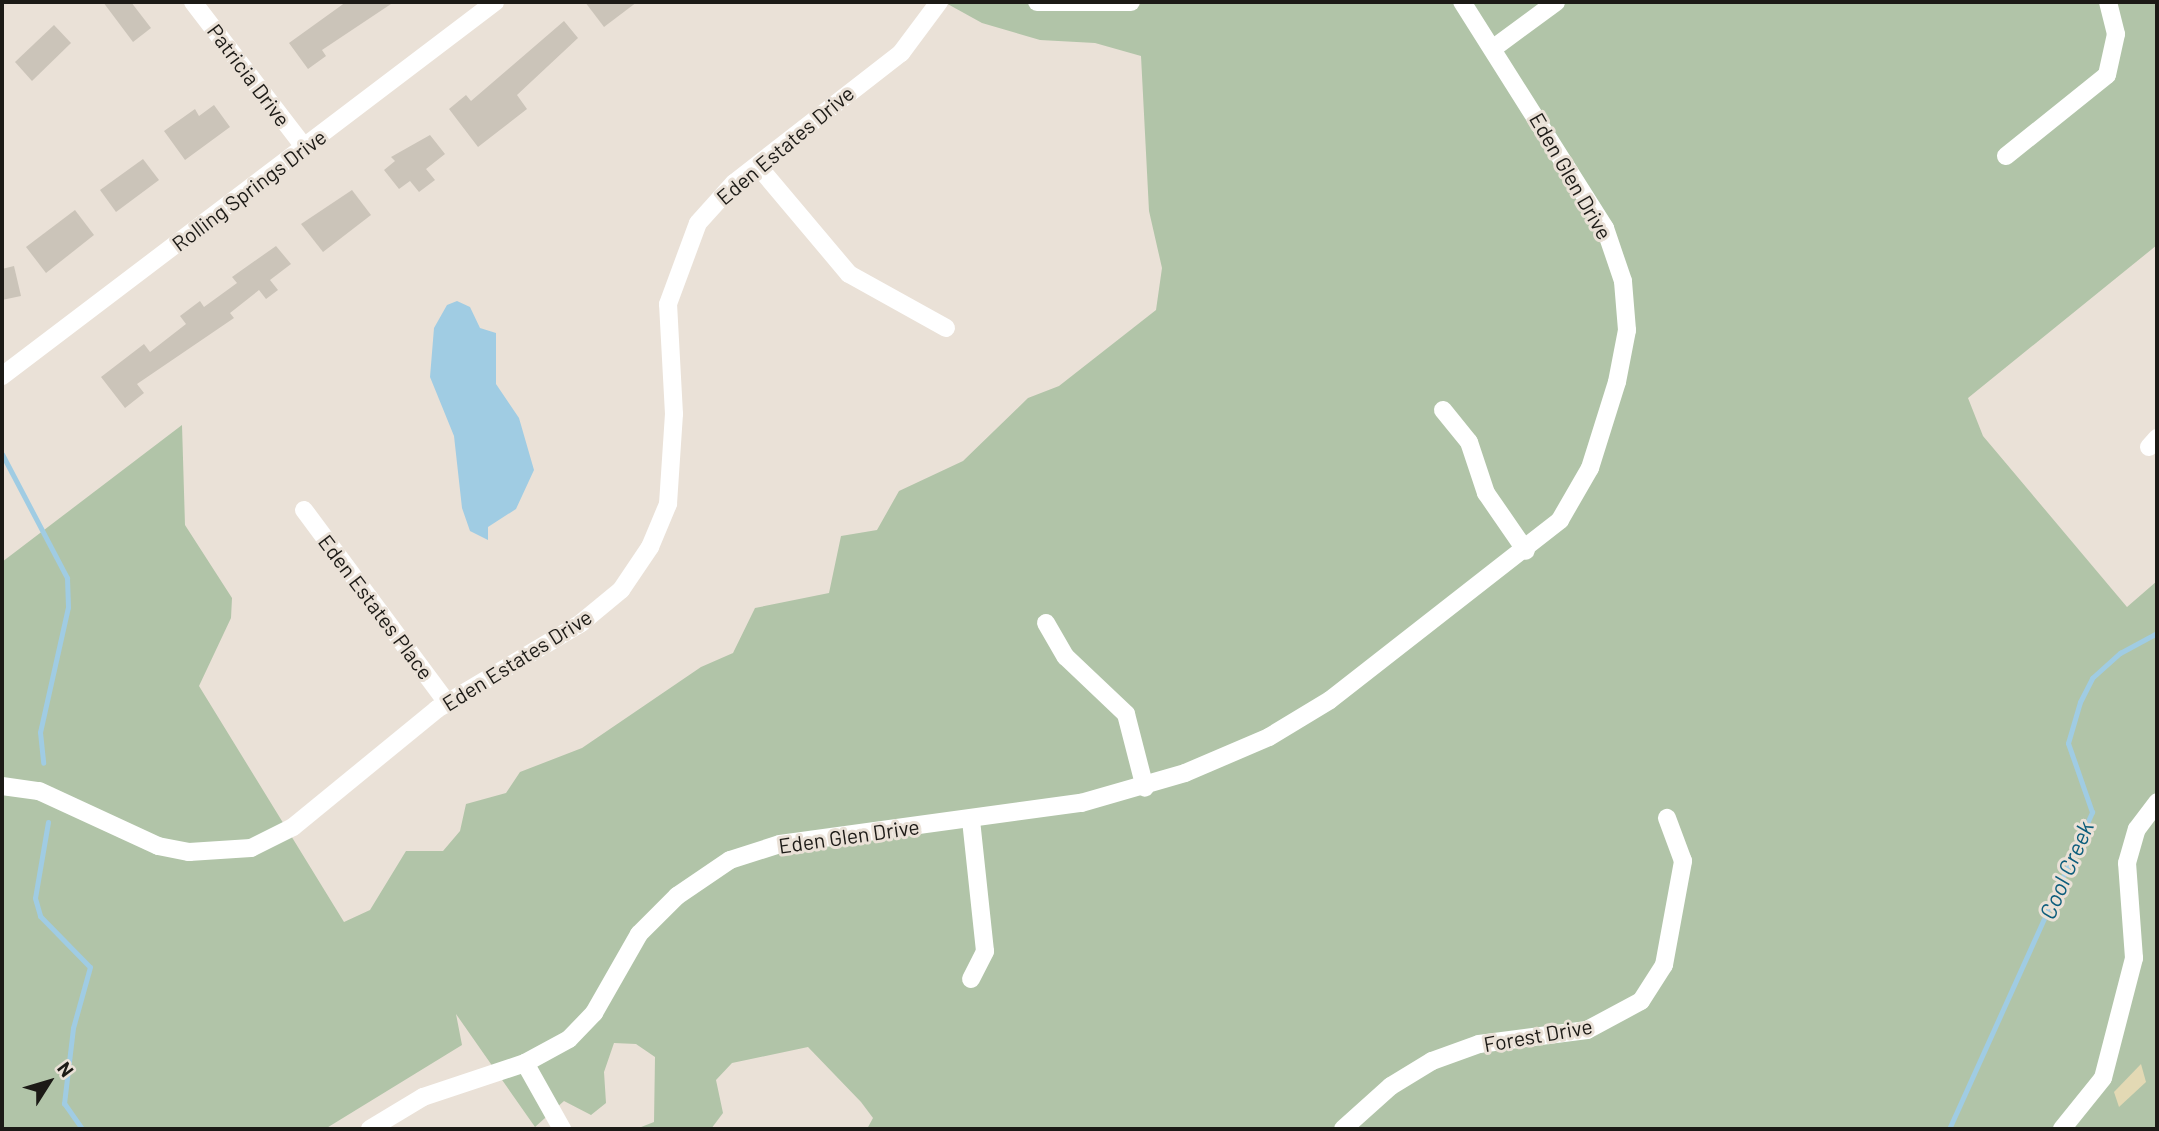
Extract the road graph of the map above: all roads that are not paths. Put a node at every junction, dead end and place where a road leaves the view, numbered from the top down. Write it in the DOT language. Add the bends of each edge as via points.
graph roads {
  1 [pos="193,2"];
  2 [pos="495,2"];
  3 [pos="939,2"];
  4 [pos="1037,2"];
  5 [pos="1131,2"];
  6 [pos="1462,2"];
  7 [pos="1556,2"];
  8 [pos="2108,2"];
  9 [pos="1495,47"];
  10 [pos="305,148"];
  11 [pos="2006,156"];
  12 [pos="758,166"];
  13 [pos="946,328"];
  14 [pos="2,376"];
  15 [pos="1443,410"];
  16 [pos="304,510"];
  17 [pos="1526,551"];
  18 [pos="1046,623"];
  19 [pos="448,704"];
  20 [pos="2,786"];
  21 [pos="1145,788"];
  22 [pos="2157,802"];
  23 [pos="1667,818"];
  24 [pos="971,819"];
  25 [pos="971,979"];
  26 [pos="525,1063"];
  27 [pos="370,1129"];
  28 [pos="562,1129"];
  29 [pos="1343,1129"];
  30 [pos="2062,1129"];
  1 -- 10 [label="street, Patricia Drive"];
  2 -- 10 [label="street, Rolling Springs Drive"];
  3 -- 12 [label="street, Eden Estates Drive" via="901,53"];
  4 -- 5 [label="street"];
  6 -- 9 [label="street, Eden Glen Drive"];
  7 -- 9 [label="street"];
  8 -- 11 [label="street" via="2116,34 2107,75"];
  9 -- 17 [label="street, Eden Glen Drive" via="1605,228 1623,281 1628,330 1590,468 1560,520"];
  10 -- 14 [label="street, Rolling Springs Drive"];
  12 -- 13 [label="street" via="849,274"];
  12 -- 19 [label="street, Eden Estates Drive" via="698,223 671,293 666,343 673,466 668,504 650,547 621,590 581,624"];
  15 -- 17 [label="street" via="1469,442 1486,493"];
  16 -- 19 [label="street, Eden Estates Place"];
  17 -- 21 [label="street, Eden Glen Drive" via="1331,700 1269,737"];
  18 -- 21 [label="street" via="1066,657 1126,714"];
  19 -- 20 [label="street, Eden Estates Drive" via="376,755 293,827 251,848 188,852 158,846 39,791"];
  21 -- 24 [label="street, Eden Glen Drive"];
  22 -- 30 [label="street" via="2137,829 2125,872 2134,958 2107,1064 2098,1088"];
  23 -- 29 [label="street, Forest Drive" via="1683,861 1664,965 1641,1001 1587,1030 1479,1044 1432,1061 1391,1086"];
  24 -- 25 [label="street" via="985,951"];
  24 -- 26 [label="street, Eden Glen Drive" via="780,844 730,860 677,896 639,934 594,1013 569,1038"];
  26 -- 27 [label="street, Eden Glen Drive" via="423,1097"];
  26 -- 28 [label="street"];
}
